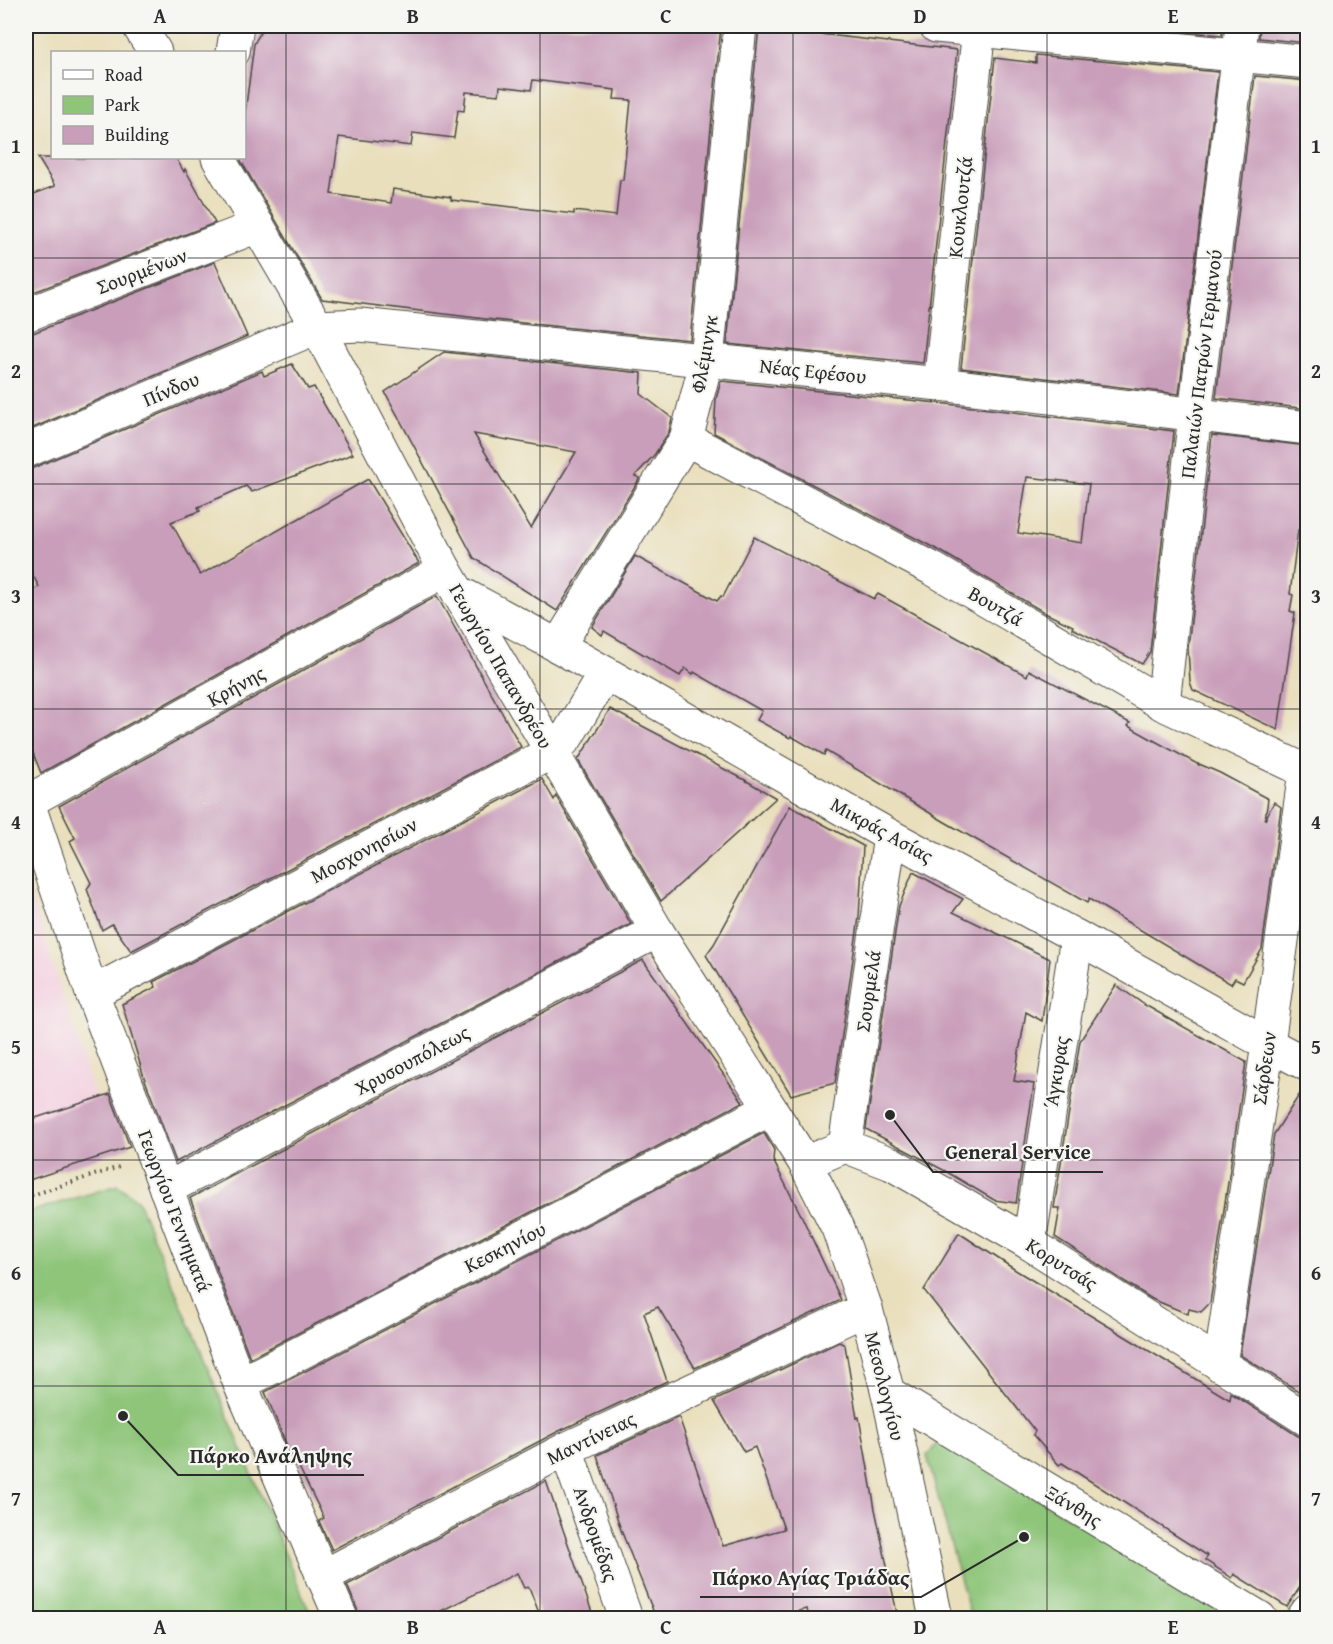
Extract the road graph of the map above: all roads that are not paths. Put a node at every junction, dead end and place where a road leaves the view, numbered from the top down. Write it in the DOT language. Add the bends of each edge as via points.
graph roads {
  1 [pos="139,26"];
  2 [pos="237,26"];
  3 [pos="740,26"];
  4 [pos="936,26"];
  5 [pos="979,29"];
  6 [pos="1240,40"];
  7 [pos="154,51"];
  8 [pos="233,51"];
  9 [pos="1308,62"];
  10 [pos="219,159"];
  11 [pos="258,226"];
  12 [pos="26,315"];
  13 [pos="317,327"];
  14 [pos="707,360"];
  15 [pos="940,384"];
  16 [pos="1195,414"];
  17 [pos="1308,428"];
  18 [pos="686,439"];
  19 [pos="26,451"];
  20 [pos="452,581"];
  21 [pos="558,646"];
  22 [pos="605,673"];
  23 [pos="1164,704"];
  24 [pos="552,752"];
  25 [pos="1306,771"];
  26 [pos="26,800"];
  27 [pos="890,836"];
  28 [pos="657,931"];
  29 [pos="1077,937"];
  30 [pos="92,993"];
  31 [pos="1268,1044"];
  32 [pos="1308,1065"];
  33 [pos="770,1109"];
  34 [pos="845,1146"];
  35 [pos="804,1163"];
  36 [pos="166,1189"];
  37 [pos="1029,1243"];
  38 [pos="866,1309"];
  39 [pos="1220,1365"];
  40 [pos="240,1384"];
  41 [pos="888,1393"];
  42 [pos="1308,1420"];
  43 [pos="566,1449"];
  44 [pos="322,1576"];
  45 [pos="1308,1611"];
  46 [pos="341,1618"];
  47 [pos="626,1618"];
  48 [pos="936,1618"];
  49 [pos="1260,1618"];
  50 [pos="1303,1618"];
  1 -- 7 [label="street"];
  2 -- 8 [label="street"];
  3 -- 14 [label="street, Φλέμινγκ"];
  4 -- 5 [label="street"];
  5 -- 6 [label="street"];
  5 -- 15 [label="street, Κουκλουτζά"];
  6 -- 9 [label="street"];
  6 -- 16 [label="street, Παλαιών Πατρών Γερμανού"];
  10 -- 11 [label="street, Γεωργίου Παπανδρέου"];
  11 -- 12 [label="street, Σουρμένων"];
  11 -- 13 [label="street, Γεωργίου Παπανδρέου"];
  13 -- 14 [label="street, Νέας Εφέσου" via="360,325"];
  13 -- 19 [label="street, Πίνδου"];
  13 -- 20 [label="street, Γεωργίου Παπανδρέου"];
  14 -- 15 [label="street, Νέας Εφέσου"];
  14 -- 18 [label="street, Φλέμινγκ"];
  15 -- 16 [label="street, Νέας Εφέσου"];
  16 -- 17 [label="street, Νέας Εφέσου"];
  16 -- 23 [label="street, Παλαιών Πατρών Γερμανού"];
  18 -- 21 [label="street, Φλέμινγκ"];
  18 -- 23 [label="street, Βουτζά" via="933,569"];
  20 -- 21 [label="street, Μικράς Ασίας"];
  20 -- 24 [label="street, Γεωργίου Παπανδρέου"];
  20 -- 26 [label="street, Κρήνης"];
  21 -- 22 [label="street, Μικράς Ασίας"];
  22 -- 24 [label="street, Μοσχονησίων" via="566,738"];
  22 -- 27 [label="street, Μικράς Ασίας"];
  23 -- 25 [label="street, Βουτζά"];
  24 -- 28 [label="street, Γεωργίου Παπανδρέου"];
  24 -- 30 [label="street, Μοσχονησίων"];
  25 -- 31 [label="street, Σάρδεων"];
  26 -- 30 [label="street, Γεωργίου Γεννηματά"];
  27 -- 29 [label="street, Μικράς Ασίας"];
  27 -- 34 [label="street, Σουρμελά"];
  28 -- 33 [label="street, Γεωργίου Παπανδρέου"];
  28 -- 36 [label="street, Χρυσουπόλεως"];
  29 -- 31 [label="street, Μικράς Ασίας"];
  29 -- 37 [label="street, Άγκυρας"];
  30 -- 36 [label="street, Γεωργίου Γεννηματά"];
  31 -- 32 [label="street, Μικράς Ασίας"];
  31 -- 39 [label="street, Σάρδεων"];
  33 -- 35 [label="street, Γεωργίου Παπανδρέου"];
  33 -- 40 [label="street, Κεσκηνίου"];
  34 -- 35 [label="street"];
  34 -- 37 [label="street, Κορυτσάς" via="892,1164"];
  35 -- 38 [label="street, Μεσολογγίου" via="838,1228"];
  36 -- 40 [label="street, Γεωργίου Γεννηματά"];
  37 -- 39 [label="street, Κορυτσάς"];
  38 -- 41 [label="street, Μεσολογγίου"];
  38 -- 43 [label="street, Μαντίνειας"];
  39 -- 42 [label="street, Κορυτσάς"];
  40 -- 44 [label="street, Γεωργίου Γεννηματά"];
  41 -- 48 [label="street, Μεσολογγίου"];
  41 -- 49 [label="street, Ξάνθης"];
  43 -- 44 [label="street, Μαντίνειας"];
  43 -- 47 [label="street, Ανδρομέδας"];
  44 -- 46 [label="street, Γεωργίου Γεννηματά"];
  45 -- 50 [label="street"];
}
